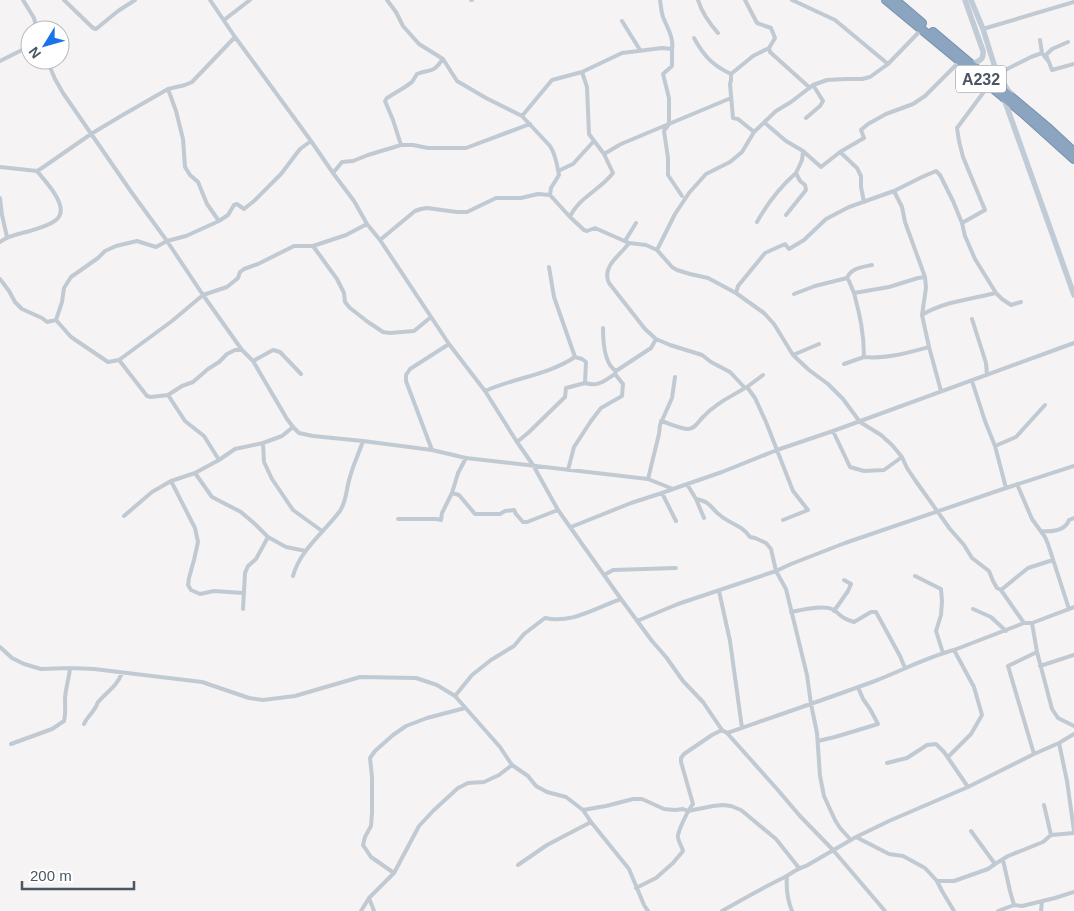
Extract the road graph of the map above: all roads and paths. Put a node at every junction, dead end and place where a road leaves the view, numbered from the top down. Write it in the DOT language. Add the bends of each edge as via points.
graph roads {
  1 [pos="23,0"];
  2 [pos="64,0"];
  3 [pos="135,0"];
  4 [pos="210,0"];
  5 [pos="250,0"];
  6 [pos="387,0"];
  7 [pos="660,0"];
  8 [pos="698,0"];
  9 [pos="744,0"];
  10 [pos="792,0"];
  11 [pos="886,0"];
  12 [pos="895,0"];
  13 [pos="965,0"];
  14 [pos="971,0"];
  15 [pos="1074,2"];
  16 [pos="35,20"];
  17 [pos="224,20"];
  18 [pos="622,21"];
  19 [pos="922,29"];
  20 [pos="983,29"];
  21 [pos="976,31"];
  22 [pos="718,33"];
  23 [pos="235,37"];
  24 [pos="694,38"];
  25 [pos="1040,40"];
  26 [pos="1068,42"];
  27 [pos="769,48"];
  28 [pos="672,49"];
  29 [pos="640,50"];
  30 [pos="20,51"];
  31 [pos="986,52"];
  32 [pos="1042,53"];
  33 [pos="442,59"];
  34 [pos="0,61"];
  35 [pos="960,62"];
  36 [pos="1049,62"];
  37 [pos="888,64"];
  38 [pos="972,64"];
  39 [pos="1074,64"];
  40 [pos="51,70"];
  41 [pos="582,72"];
  42 [pos="731,74"];
  43 [pos="996,74"];
  44 [pos="989,85"];
  45 [pos="811,86"];
  46 [pos="168,89"];
  47 [pos="1003,96"];
  48 [pos="1012,97"];
  49 [pos="731,98"];
  50 [pos="522,116"];
  51 [pos="806,118"];
  52 [pos="765,123"];
  53 [pos="530,124"];
  54 [pos="669,124"];
  55 [pos="754,132"];
  56 [pos="91,134"];
  57 [pos="312,140"];
  58 [pos="594,141"];
  59 [pos="400,145"];
  60 [pos="803,151"];
  61 [pos="840,152"];
  62 [pos="1074,152"];
  63 [pos="604,154"];
  64 [pos="1074,159"];
  65 [pos="0,167"];
  66 [pos="36,170"];
  67 [pos="558,171"];
  68 [pos="333,173"];
  69 [pos="796,173"];
  70 [pos="894,191"];
  71 [pos="550,195"];
  72 [pos="682,196"];
  73 [pos="0,198"];
  74 [pos="864,202"];
  75 [pos="786,215"];
  76 [pos="570,217"];
  77 [pos="219,221"];
  78 [pos="757,222"];
  79 [pos="636,223"];
  80 [pos="962,223"];
  81 [pos="368,224"];
  82 [pos="7,237"];
  83 [pos="380,240"];
  84 [pos="167,241"];
  85 [pos="0,242"];
  86 [pos="627,242"];
  87 [pos="313,246"];
  88 [pos="657,250"];
  89 [pos="872,265"];
  90 [pos="549,267"];
  91 [pos="847,278"];
  92 [pos="925,278"];
  93 [pos="0,279"];
  94 [pos="736,293"];
  95 [pos="854,293"];
  96 [pos="794,294"];
  97 [pos="996,294"];
  98 [pos="203,295"];
  99 [pos="1074,295"];
  100 [pos="1021,302"];
  101 [pos="924,304"];
  102 [pos="930,310"];
  103 [pos="922,315"];
  104 [pos="431,317"];
  105 [pos="56,320"];
  106 [pos="972,320"];
  107 [pos="603,328"];
  108 [pos="656,339"];
  109 [pos="1074,343"];
  110 [pos="449,344"];
  111 [pos="818,344"];
  112 [pos="929,347"];
  113 [pos="242,350"];
  114 [pos="793,355"];
  115 [pos="575,357"];
  116 [pos="864,357"];
  117 [pos="119,360"];
  118 [pos="253,361"];
  119 [pos="844,364"];
  120 [pos="615,372"];
  121 [pos="301,374"];
  122 [pos="763,375"];
  123 [pos="987,375"];
  124 [pos="675,377"];
  125 [pos="972,381"];
  126 [pos="585,383"];
  127 [pos="746,388"];
  128 [pos="485,391"];
  129 [pos="941,391"];
  130 [pos="168,395"];
  131 [pos="1046,405"];
  132 [pos="661,421"];
  133 [pos="860,422"];
  134 [pos="293,427"];
  135 [pos="833,431"];
  136 [pos="363,441"];
  137 [pos="517,442"];
  138 [pos="263,443"];
  139 [pos="995,446"];
  140 [pos="432,450"];
  141 [pos="777,450"];
  142 [pos="902,457"];
  143 [pos="466,458"];
  144 [pos="219,460"];
  145 [pos="533,465"];
  146 [pos="1074,466"];
  147 [pos="568,470"];
  148 [pos="195,473"];
  149 [pos="648,479"];
  150 [pos="171,480"];
  151 [pos="687,484"];
  152 [pos="1017,484"];
  153 [pos="672,488"];
  154 [pos="1006,488"];
  155 [pos="452,493"];
  156 [pos="662,493"];
  157 [pos="696,499"];
  158 [pos="558,510"];
  159 [pos="937,511"];
  160 [pos="124,516"];
  161 [pos="704,518"];
  162 [pos="1074,518"];
  163 [pos="398,519"];
  164 [pos="783,520"];
  165 [pos="676,521"];
  166 [pos="571,527"];
  167 [pos="322,531"];
  168 [pos="1041,531"];
  169 [pos="268,537"];
  170 [pos="306,551"];
  171 [pos="1053,560"];
  172 [pos="676,568"];
  173 [pos="776,572"];
  174 [pos="604,575"];
  175 [pos="293,576"];
  176 [pos="915,576"];
  177 [pos="844,580"];
  178 [pos="1000,590"];
  179 [pos="719,591"];
  180 [pos="243,593"];
  181 [pos="621,599"];
  182 [pos="1072,608"];
  183 [pos="243,609"];
  184 [pos="973,610"];
  185 [pos="834,611"];
  186 [pos="791,612"];
  187 [pos="637,621"];
  188 [pos="1024,623"];
  189 [pos="1032,623"];
  190 [pos="1006,631"];
  191 [pos="0,647"];
  192 [pos="954,650"];
  193 [pos="1037,652"];
  194 [pos="943,653"];
  195 [pos="1074,655"];
  196 [pos="1040,666"];
  197 [pos="70,668"];
  198 [pos="904,668"];
  199 [pos="122,673"];
  200 [pos="858,687"];
  201 [pos="455,696"];
  202 [pos="811,704"];
  203 [pos="465,708"];
  204 [pos="84,724"];
  205 [pos="1074,726"];
  206 [pos="742,728"];
  207 [pos="722,730"];
  208 [pos="726,733"];
  209 [pos="1074,734"];
  210 [pos="818,740"];
  211 [pos="1059,743"];
  212 [pos="11,744"];
  213 [pos="1034,754"];
  214 [pos="948,757"];
  215 [pos="887,763"];
  216 [pos="512,765"];
  217 [pos="968,787"];
  218 [pos="1044,804"];
  219 [pos="583,810"];
  220 [pos="688,811"];
  221 [pos="591,822"];
  222 [pos="971,831"];
  223 [pos="1074,832"];
  224 [pos="1051,835"];
  225 [pos="856,837"];
  226 [pos="851,840"];
  227 [pos="833,850"];
  228 [pos="1003,860"];
  229 [pos="518,864"];
  230 [pos="995,864"];
  231 [pos="798,868"];
  232 [pos="394,873"];
  233 [pos="787,876"];
  234 [pos="937,881"];
  235 [pos="636,888"];
  236 [pos="1074,892"];
  237 [pos="369,898"];
  238 [pos="1042,901"];
  239 [pos="1035,902"];
  240 [pos="1014,905"];
  241 [pos="1041,909"];
  242 [pos="362,911"];
  243 [pos="374,911"];
  244 [pos="648,911"];
  245 [pos="722,911"];
  246 [pos="792,911"];
  247 [pos="885,911"];
  248 [pos="954,911"];
  249 [pos="998,911"];
  1 -- 16 [label="street"];
  2 -- 3 [label="street" via="96,28"];
  4 -- 17 [label="street"];
  5 -- 17 [label="street"];
  6 -- 33 [label="street" via="418,44"];
  7 -- 28 [label="street" via="672,38"];
  8 -- 22 [label="street" via="708,22"];
  9 -- 27 [label="street" via="757,23 771,28 775,38"];
  10 -- 37 [label="street" via="835,20"];
  11 -- 19 [label="highway, A232"];
  12 -- 38 [label="highway, A232"];
  13 -- 21 [label="street"];
  14 -- 20 [label="street"];
  15 -- 20 [label="street"];
  17 -- 23 [label="street"];
  18 -- 29 [label="street"];
  19 -- 35 [label="highway, A232"];
  19 -- 37 [label="street"];
  20 -- 21 [label="street"];
  20 -- 31 [label="street"];
  21 -- 31 [label="street"];
  23 -- 46 [label="street" via="192,82"];
  23 -- 57 [label="street"];
  24 -- 42 [label="street" via="711,61"];
  25 -- 32 [label="street"];
  26 -- 36 [label="street" via="1046,55"];
  27 -- 42 [label="street"];
  27 -- 45 [label="street"];
  28 -- 29 [label="street"];
  28 -- 54 [label="street" via="672,66 663,74 669,98"];
  29 -- 41 [label="street" via="622,53"];
  30 -- 34 [label="street"];
  31 -- 38 [label="street" via="981,60"];
  31 -- 43 [label="street"];
  32 -- 36 [label="street"];
  32 -- 43 [label="street"];
  33 -- 50 [label="street" via="457,81"];
  33 -- 59 [label="street" via="435,69 417,74 412,82 385,101"];
  35 -- 44 [label="highway, A232"];
  35 -- 61 [label="street" via="925,96 868,124 860,130 864,138"];
  36 -- 39 [label="street" via="1052,70"];
  37 -- 45 [label="street" via="870,77 827,80"];
  38 -- 48 [label="highway, A232"];
  40 -- 56 [label="street"];
  41 -- 50 [label="street" via="552,80"];
  41 -- 58 [label="street" via="587,87 589,134"];
  42 -- 49 [label="street"];
  43 -- 48 [label="street"];
  44 -- 47 [label="highway, A232"];
  44 -- 80 [label="street" via="957,128 964,157 985,210"];
  45 -- 51 [label="street" via="823,101"];
  45 -- 52 [label="street"];
  46 -- 56 [label="street"];
  46 -- 77 [label="street" via="183,138 185,167 198,182 207,204"];
  47 -- 64 [label="highway, A232"];
  47 -- 99 [label="street"];
  48 -- 62 [label="highway, A232"];
  49 -- 54 [label="street"];
  49 -- 55 [label="street" via="734,118"];
  50 -- 53 [label="street"];
  52 -- 55 [label="street"];
  52 -- 60 [label="street"];
  53 -- 59 [label="street" via="466,148"];
  53 -- 67 [label="street" via="553,151"];
  54 -- 63 [label="street"];
  54 -- 72 [label="street" via="664,131 668,175"];
  55 -- 88 [label="street" via="742,152 706,174 689,193"];
  56 -- 66 [label="street"];
  56 -- 84 [label="street"];
  57 -- 68 [label="street"];
  57 -- 77 [label="street" via="254,201 244,209 234,205"];
  58 -- 63 [label="street"];
  58 -- 67 [label="street" via="573,164"];
  59 -- 68 [label="street" via="342,162"];
  60 -- 61 [label="street" via="821,167"];
  60 -- 69 [label="street"];
  61 -- 74 [label="street" via="861,176"];
  63 -- 76 [label="street" via="613,173 577,205"];
  65 -- 66 [label="street"];
  66 -- 82 [label="street" via="57,196 62,209 59,217 31,231"];
  67 -- 71 [label="street"];
  68 -- 81 [label="street"];
  69 -- 75 [label="street" via="806,190"];
  69 -- 78 [label="street" via="764,209"];
  70 -- 74 [label="street"];
  70 -- 80 [label="street" via="936,171"];
  70 -- 92 [label="street" via="902,206"];
  71 -- 76 [label="street"];
  71 -- 83 [label="street" via="496,198 467,212 421,208"];
  73 -- 82 [label="street"];
  74 -- 94 [label="street" via="826,220 804,240 789,248 785,244 765,253"];
  76 -- 86 [label="street" via="586,231 595,228"];
  77 -- 84 [label="street"];
  79 -- 86 [label="street"];
  80 -- 97 [label="street" via="975,259"];
  81 -- 83 [label="street"];
  81 -- 87 [label="street"];
  82 -- 85 [label="street"];
  83 -- 104 [label="street"];
  84 -- 98 [label="street"];
  84 -- 105 [label="street" via="156,247 137,241 105,251 72,277 64,288"];
  86 -- 88 [label="street"];
  86 -- 108 [label="street" via="623,252 609,266 607,280"];
  87 -- 98 [label="street" via="294,246 244,269 227,287"];
  87 -- 104 [label="street" via="338,279 345,302 382,332 414,331"];
  88 -- 94 [label="street" via="677,270 708,278"];
  89 -- 91 [label="street" via="858,268"];
  90 -- 115 [label="street" via="554,297"];
  91 -- 95 [label="street"];
  91 -- 96 [label="street"];
  92 -- 95 [label="street"];
  92 -- 101 [label="street"];
  93 -- 105 [label="street" via="22,309 47,322"];
  94 -- 114 [label="street" via="764,313"];
  95 -- 116 [label="street" via="864,338"];
  97 -- 100 [label="street" via="1011,305"];
  97 -- 102 [label="street"];
  98 -- 113 [label="street"];
  98 -- 117 [label="street"];
  101 -- 102 [label="street"];
  101 -- 103 [label="street"];
  102 -- 103 [label="street"];
  103 -- 112 [label="street"];
  104 -- 110 [label="street"];
  105 -- 117 [label="street" via="71,338 87,349 108,362"];
  106 -- 123 [label="street"];
  107 -- 120 [label="street" via="605,354"];
  108 -- 120 [label="street" via="651,348"];
  108 -- 127 [label="street" via="702,355 730,372"];
  109 -- 123 [label="street"];
  110 -- 128 [label="street"];
  110 -- 140 [label="street" via="406,375"];
  111 -- 114 [label="street"];
  112 -- 116 [label="street" via="891,357"];
  112 -- 129 [label="street"];
  113 -- 118 [label="street"];
  113 -- 130 [label="street" via="227,354 193,382"];
  114 -- 133 [label="street" via="843,399"];
  115 -- 126 [label="street" via="586,362"];
  115 -- 128 [label="street"];
  116 -- 119 [label="street"];
  117 -- 130 [label="street" via="147,396"];
  118 -- 121 [label="street" via="277,350"];
  118 -- 134 [label="street"];
  120 -- 126 [label="street" via="599,384"];
  120 -- 147 [label="street" via="623,384 622,396 601,408 591,421 574,447"];
  122 -- 127 [label="street"];
  123 -- 125 [label="street"];
  124 -- 132 [label="street" via="672,398"];
  125 -- 129 [label="street"];
  125 -- 139 [label="street"];
  126 -- 137 [label="street" via="566,388 565,397"];
  127 -- 132 [label="street" via="721,401 693,428"];
  127 -- 141 [label="street" via="755,398"];
  128 -- 137 [label="street"];
  129 -- 133 [label="street"];
  130 -- 144 [label="street" via="185,421 204,436"];
  131 -- 139 [label="street" via="1016,437"];
  132 -- 149 [label="street"];
  133 -- 135 [label="street"];
  133 -- 142 [label="street" via="881,435"];
  134 -- 136 [label="street" via="304,434"];
  134 -- 138 [label="street" via="282,436"];
  135 -- 141 [label="street"];
  135 -- 142 [label="street" via="850,467 864,471 884,470"];
  136 -- 140 [label="street"];
  136 -- 167 [label="street" via="341,510"];
  137 -- 145 [label="street"];
  138 -- 144 [label="street" via="235,449"];
  138 -- 167 [label="street" via="264,462 272,479 293,510"];
  139 -- 154 [label="street"];
  140 -- 143 [label="street"];
  141 -- 151 [label="street"];
  141 -- 164 [label="street" via="793,491 808,510"];
  142 -- 159 [label="street"];
  143 -- 145 [label="street"];
  143 -- 155 [label="street"];
  144 -- 148 [label="street"];
  145 -- 147 [label="street"];
  145 -- 158 [label="street"];
  146 -- 152 [label="street"];
  147 -- 149 [label="street"];
  148 -- 150 [label="street"];
  148 -- 169 [label="street" via="212,497 240,512"];
  149 -- 153 [label="street"];
  150 -- 160 [label="street"];
  150 -- 180 [label="street" via="198,542 189,578 191,590 200,594"];
  151 -- 153 [label="street"];
  151 -- 157 [label="street"];
  152 -- 154 [label="street"];
  152 -- 168 [label="street" via="1032,519"];
  153 -- 156 [label="street"];
  154 -- 159 [label="street"];
  155 -- 158 [label="street" via="459,495 475,514 500,514 514,510 523,522"];
  155 -- 163 [label="street" via="440,520"];
  156 -- 165 [label="street"];
  156 -- 166 [label="street"];
  157 -- 161 [label="street"];
  157 -- 173 [label="street" via="711,505 750,537 766,543 771,548"];
  158 -- 166 [label="street"];
  159 -- 173 [label="street" via="845,543"];
  159 -- 178 [label="street" via="972,558 989,571"];
  162 -- 168 [label="street" via="1064,528"];
  166 -- 174 [label="street"];
  167 -- 170 [label="street"];
  168 -- 171 [label="street"];
  169 -- 170 [label="street" via="286,547"];
  169 -- 180 [label="street" via="244,573"];
  170 -- 175 [label="street"];
  171 -- 178 [label="street" via="1028,568"];
  171 -- 182 [label="street"];
  172 -- 174 [label="street" via="613,570"];
  173 -- 179 [label="street"];
  173 -- 186 [label="street" via="786,590"];
  174 -- 181 [label="street"];
  176 -- 194 [label="street" via="941,589 941,615 936,630"];
  177 -- 185 [label="street" via="851,584"];
  178 -- 188 [label="street"];
  179 -- 187 [label="street"];
  179 -- 206 [label="street"];
  180 -- 183 [label="street"];
  181 -- 187 [label="street"];
  181 -- 201 [label="street" via="581,616 564,620 545,618 514,646 472,675"];
  182 -- 189 [label="street"];
  184 -- 190 [label="street" via="991,617"];
  185 -- 186 [label="street" via="820,608"];
  185 -- 198 [label="street" via="854,622 876,612"];
  186 -- 202 [label="street"];
  187 -- 207 [label="street"];
  188 -- 189 [label="street"];
  188 -- 190 [label="street"];
  189 -- 193 [label="street"];
  190 -- 192 [label="street"];
  191 -- 197 [label="street" via="24,664 41,669"];
  192 -- 194 [label="street"];
  192 -- 214 [label="street" via="974,686 982,715 971,734"];
  193 -- 196 [label="street"];
  193 -- 213 [label="street" via="1008,666"];
  194 -- 198 [label="street"];
  195 -- 196 [label="street"];
  196 -- 205 [label="street" via="1052,709 1058,718"];
  197 -- 199 [label="street"];
  197 -- 212 [label="street" via="64,721 52,729"];
  198 -- 200 [label="street"];
  199 -- 201 [label="street" via="202,682 262,700 295,696 360,678 416,678"];
  199 -- 204 [label="street"];
  200 -- 202 [label="street"];
  200 -- 210 [label="street" via="878,724"];
  201 -- 203 [label="street"];
  202 -- 206 [label="street"];
  202 -- 210 [label="street"];
  203 -- 216 [label="street"];
  203 -- 232 [label="street" via="406,726 375,750 370,758 372,813 364,845 371,857"];
  206 -- 208 [label="street"];
  207 -- 208 [label="street"];
  207 -- 220 [label="street" via="681,758 693,804"];
  208 -- 227 [label="street"];
  209 -- 211 [label="street"];
  210 -- 226 [label="street" via="824,796 835,820"];
  211 -- 213 [label="street"];
  211 -- 223 [label="street"];
  213 -- 217 [label="street"];
  214 -- 215 [label="street" via="936,744 907,758"];
  214 -- 217 [label="street"];
  216 -- 219 [label="street" via="536,786 566,797"];
  216 -- 232 [label="street" via="484,782 468,783 446,798 418,826"];
  217 -- 225 [label="street"];
  218 -- 224 [label="street"];
  219 -- 220 [label="street" via="642,799 664,809"];
  219 -- 221 [label="street"];
  220 -- 231 [label="street" via="723,805 741,810 776,839"];
  220 -- 235 [label="street" via="678,834 681,854 656,878"];
  221 -- 229 [label="street"];
  221 -- 235 [label="street" via="629,869"];
  222 -- 230 [label="street"];
  223 -- 224 [label="street"];
  224 -- 228 [label="street" via="1043,842"];
  225 -- 226 [label="street"];
  225 -- 234 [label="street" via="926,868"];
  226 -- 227 [label="street"];
  227 -- 231 [label="street"];
  227 -- 247 [label="street"];
  228 -- 230 [label="street"];
  228 -- 240 [label="street"];
  230 -- 234 [label="street" via="954,881"];
  231 -- 233 [label="street"];
  232 -- 237 [label="street"];
  233 -- 245 [label="street"];
  233 -- 246 [label="street" via="786,887"];
  234 -- 248 [label="street"];
  235 -- 244 [label="street"];
  236 -- 238 [label="street"];
  237 -- 242 [label="street"];
  237 -- 243 [label="street"];
  238 -- 239 [label="street"];
  238 -- 241 [label="street"];
  239 -- 240 [label="street"];
  239 -- 241 [label="street"];
  240 -- 249 [label="street"];
}
